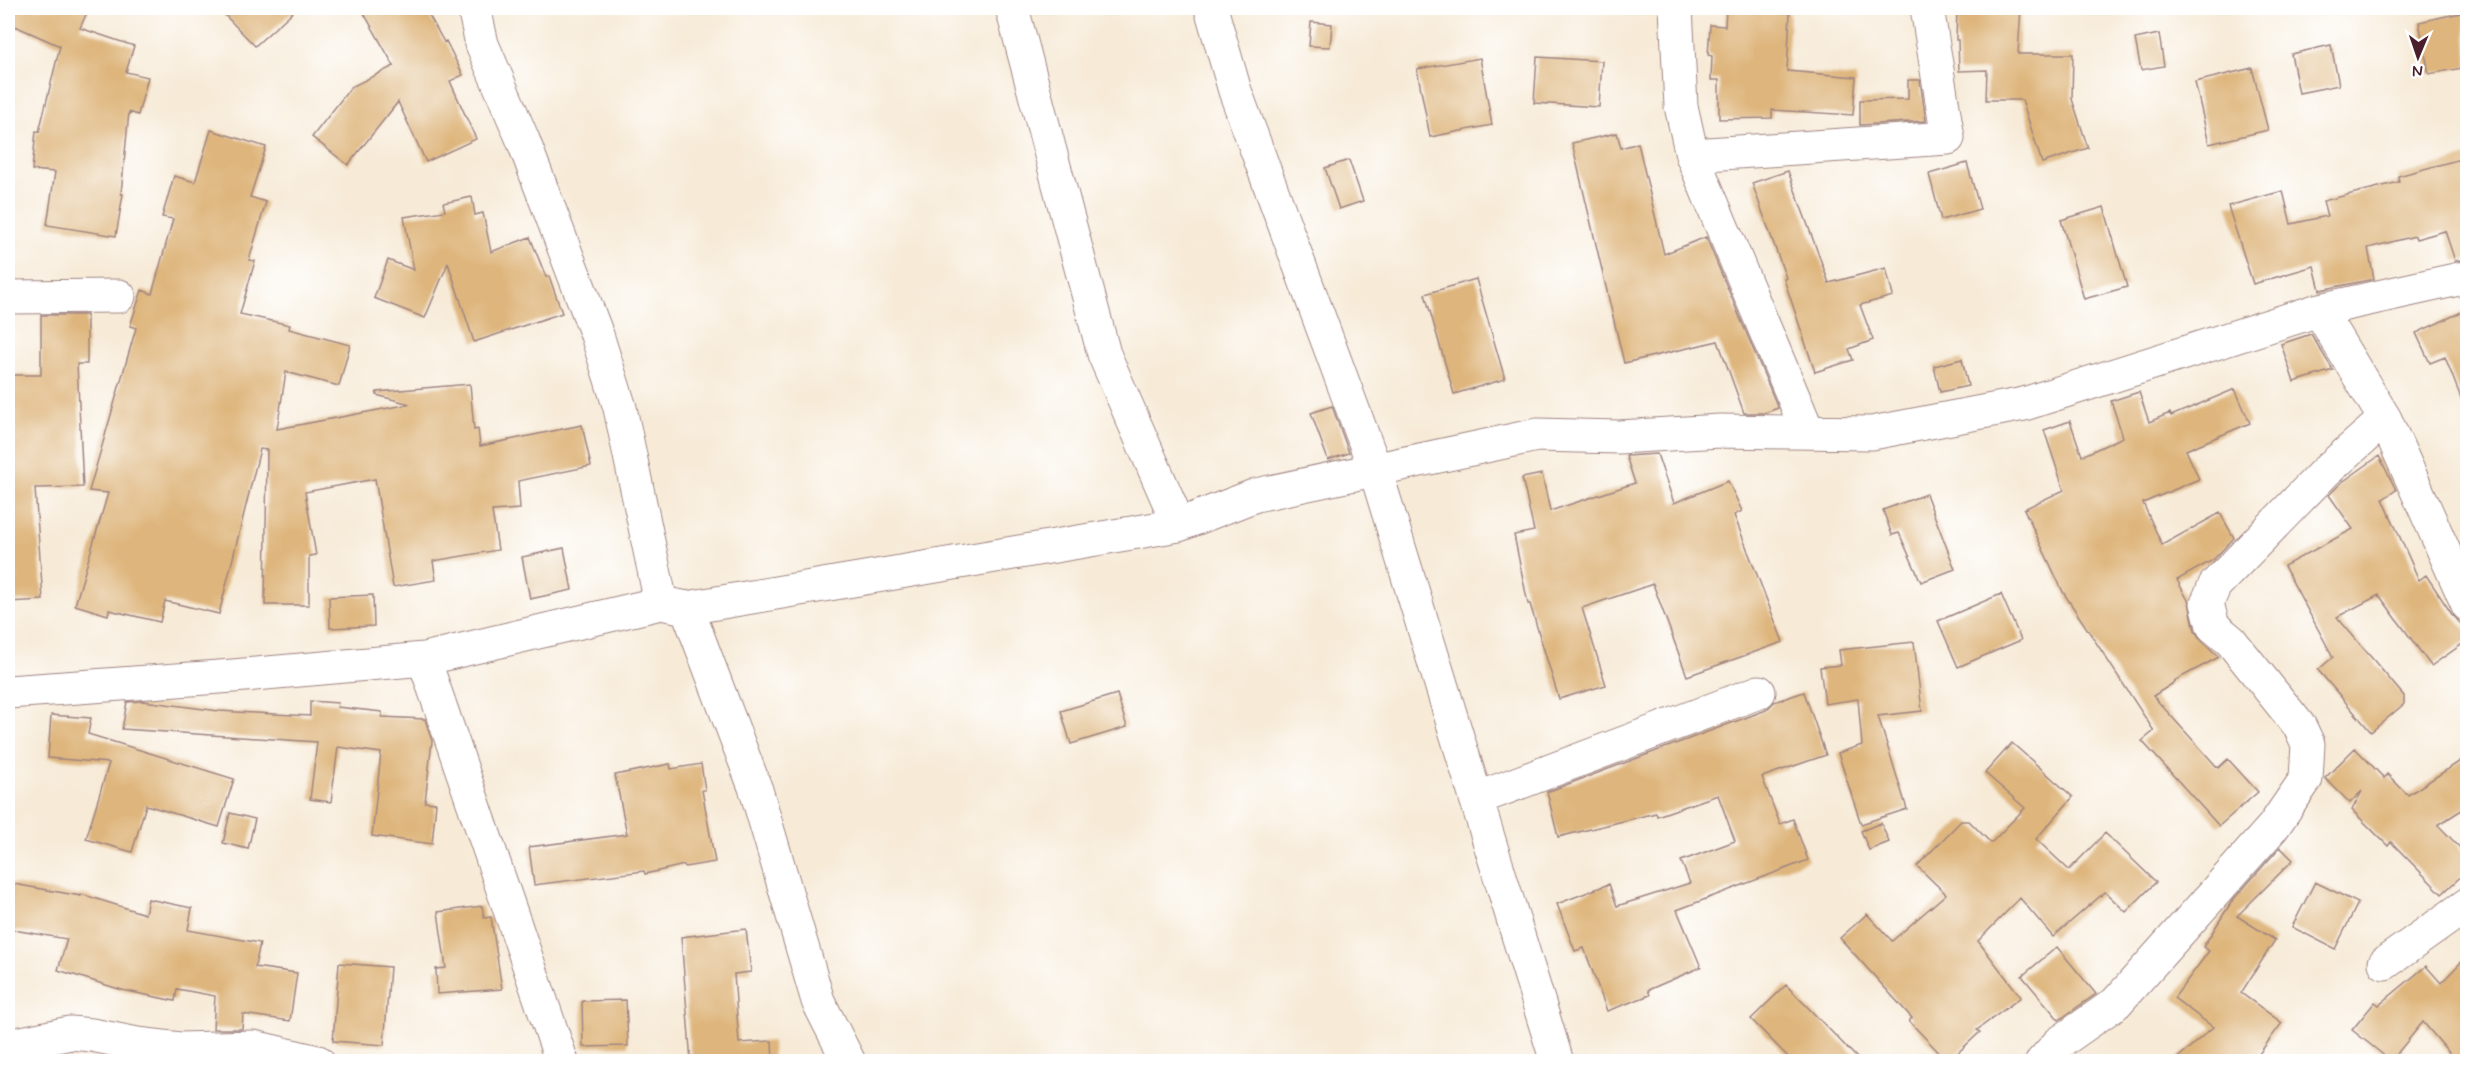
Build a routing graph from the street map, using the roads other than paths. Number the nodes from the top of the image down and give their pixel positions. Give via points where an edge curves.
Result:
1 (474, 8) edge
2 (1012, 8) edge
3 (1211, 8) edge
4 (1676, 8) edge
5 (1927, 8) edge
6 (1692, 155) junction
7 (2468, 277) edge
8 (119, 296) dead end
9 (8, 297) edge
10 (2319, 310) junction
11 (2385, 419) junction
12 (1808, 432) junction
13 (1376, 469) junction
14 (1179, 525) junction
15 (674, 605) junction
16 (2468, 605) edge
17 (424, 658) junction
18 (8, 692) edge
19 (1759, 692) dead end
20 (1476, 799) junction
21 (2468, 904) edge
22 (2385, 963) dead end
23 (8, 1046) edge
24 (318, 1062) edge
25 (562, 1062) edge
26 (849, 1062) edge
27 (1557, 1062) edge
28 (2042, 1062) edge

1 - 15 street via 482,44 597,335
2 - 14 street via 1104,354
3 - 13 street via 1235,91
4 - 6 street via 1681,106
5 - 6 street via 1948,138
6 - 12 street
7 - 10 street
8 - 9 street
10 - 11 street
10 - 12 street via 2024,404 1872,433
11 - 16 street
11 - 28 street via 2325,472 2216,585 2207,603 2213,626 2231,641 2300,727 2308,744 2306,779 2273,827 2116,1002 2059,1043
12 - 13 street via 1537,435
13 - 14 street via 1256,495
13 - 20 street
14 - 15 street
15 - 17 street
15 - 26 street via 756,790 818,1001
17 - 18 street
17 - 25 street
19 - 20 street
20 - 27 street
21 - 22 street
23 - 24 street via 70,1033 180,1049 254,1047

